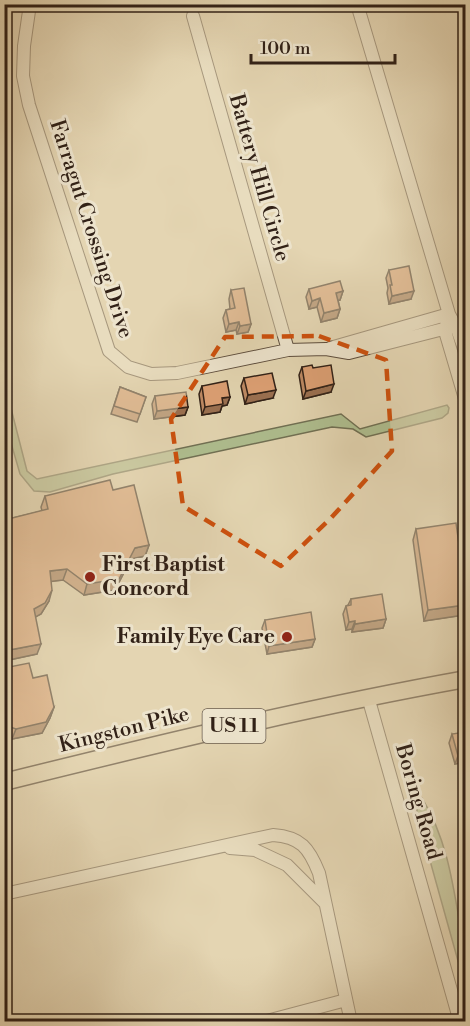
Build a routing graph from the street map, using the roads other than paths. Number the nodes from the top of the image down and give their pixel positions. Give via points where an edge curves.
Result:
1 (30, 4) edge
2 (357, 4) edge
3 (193, 16) dead end
4 (449, 314) junction
5 (450, 327) junction
6 (404, 333) junction
7 (288, 350) junction
8 (465, 354) edge
9 (465, 402) edge
10 (465, 679) edge
11 (368, 697) junction
12 (4, 783) edge
13 (219, 847) junction
14 (4, 894) edge
15 (326, 904) junction
16 (346, 1000) junction
17 (263, 1022) edge
18 (351, 1022) edge
19 (460, 1022) edge

1 - 7 street, Farragut Crossing Drive via 23,76 29,105 109,351 128,367 151,374 177,373
2 - 4 street
3 - 7 street, Battery Hill Circle
4 - 5 street
4 - 6 street, Farragut Crossing Drive
5 - 6 street, Farragut Crossing Drive
5 - 8 street
5 - 9 street
6 - 7 street, Farragut Crossing Drive via 326,349
10 - 11 main road, Kingston Pike / US 11
11 - 12 main road, Kingston Pike / US 11
11 - 19 street, Boring Road
13 - 14 street
13 - 15 street via 255,850 278,860
13 - 15 street via 273,835 295,839 311,853
15 - 16 street
16 - 17 street
16 - 18 street

